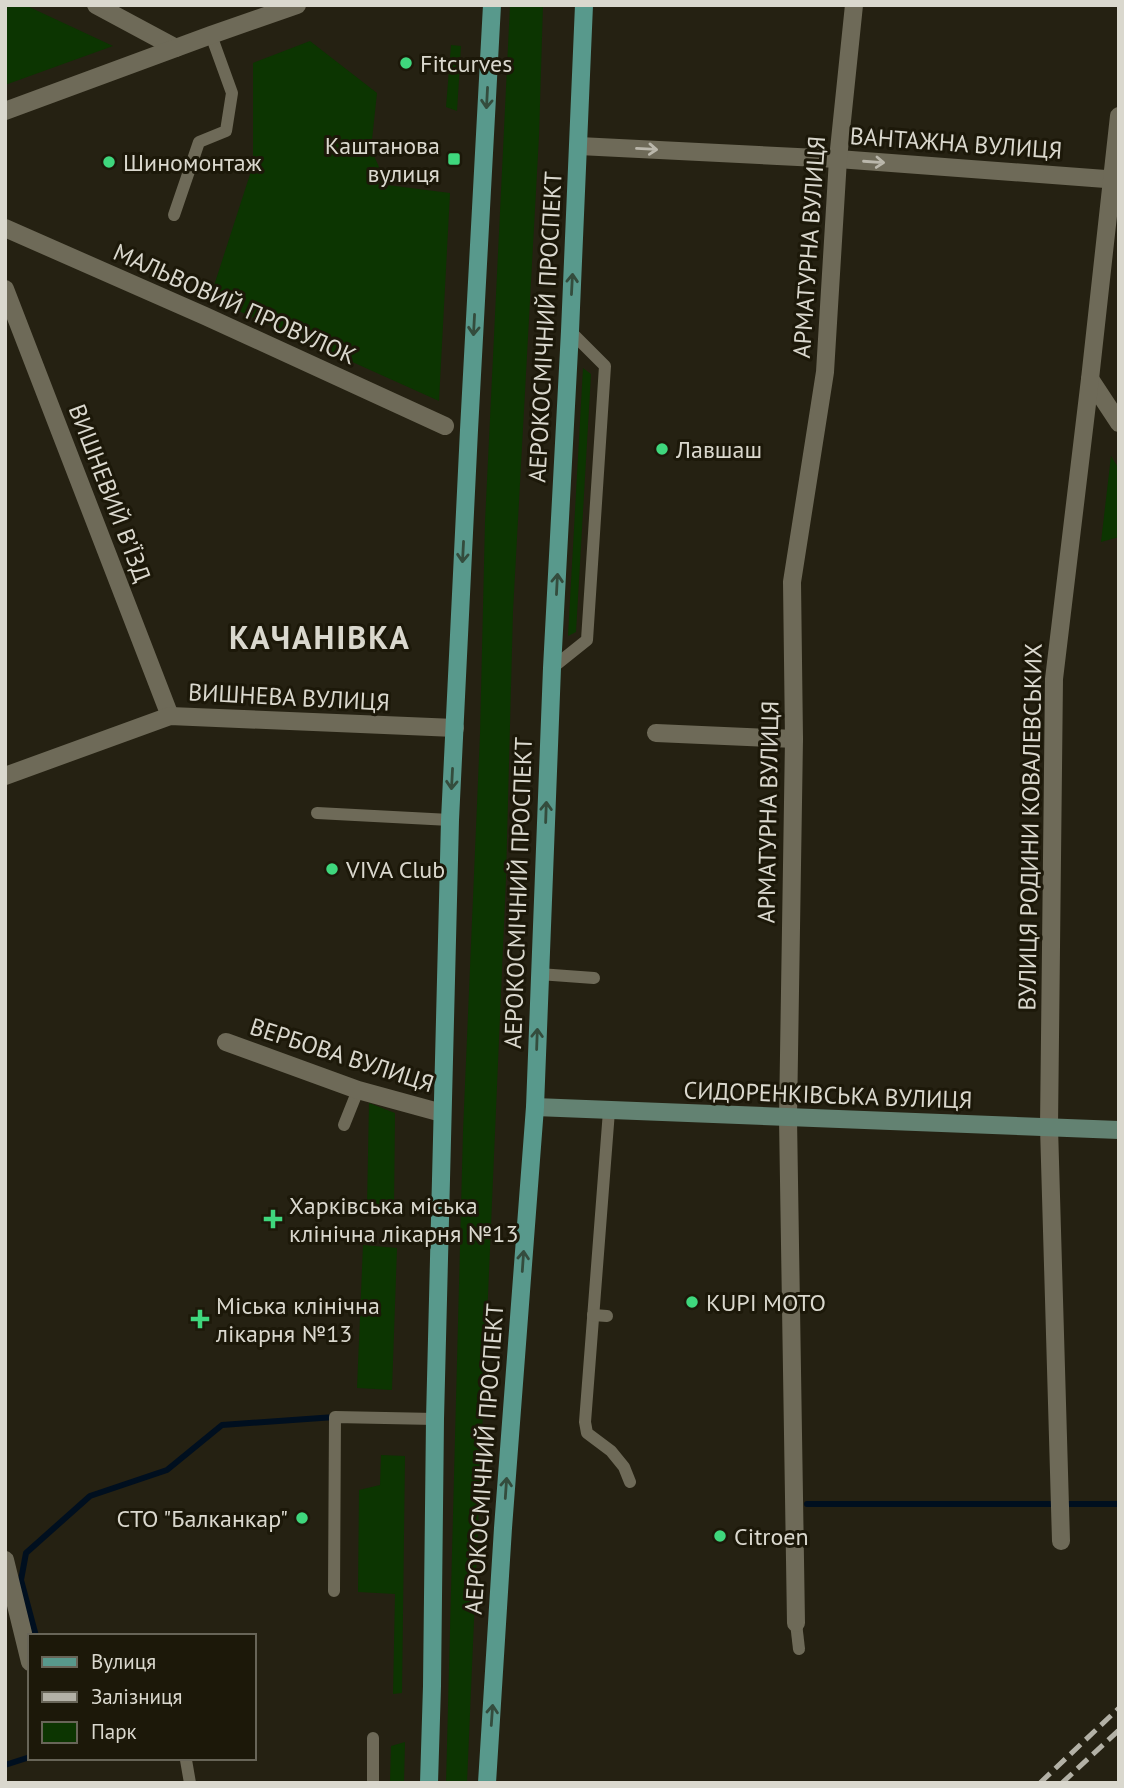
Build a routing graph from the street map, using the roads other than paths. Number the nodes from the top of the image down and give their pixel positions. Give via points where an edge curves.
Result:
1 (96, 5) edge
2 (297, 5) edge
3 (492, 5) edge
4 (584, 5) edge
5 (854, 5) edge
6 (211, 35) junction
7 (176, 48) junction
8 (5, 111) edge
9 (1119, 116) edge
10 (579, 146) junction
11 (838, 159) junction
12 (1116, 180) edge
13 (174, 215) dead end
14 (5, 228) edge
15 (5, 289) edge
16 (570, 331) junction
17 (1090, 379) junction
18 (1119, 423) edge
19 (444, 426) dead end
20 (552, 668) junction
21 (170, 716) junction
22 (455, 728) junction
23 (656, 733) dead end
24 (794, 739) junction
25 (5, 776) edge
26 (317, 813) dead end
27 (450, 820) junction
28 (539, 974) junction
29 (594, 978) dead end
30 (226, 1042) dead end
31 (358, 1090) junction
32 (535, 1107) junction
33 (609, 1111) junction
34 (442, 1113) junction
35 (789, 1118) junction
36 (344, 1125) dead end
37 (1049, 1127) junction
38 (1119, 1130) edge
39 (593, 1315) junction
40 (607, 1316) dead end
41 (435, 1419) junction
42 (630, 1482) dead end
43 (1062, 1541) dead end
44 (5, 1560) edge
45 (334, 1591) dead end
46 (796, 1623) joint
47 (799, 1649) dead end
48 (28, 1654) edge
49 (373, 1738) dead end
50 (186, 1760) edge
51 (190, 1783) edge
52 (373, 1783) edge
53 (429, 1783) edge
54 (487, 1783) edge

1 - 7 street
2 - 6 street
3 -> 22 main road, АЕРОКОСМІЧНИЙ ПРОСПЕКТ
4 - 10 main road, АЕРОКОСМІЧНИЙ ПРОСПЕКТ
5 - 11 street, АРМАТУРНА ВУЛИЦЯ
6 - 7 street
6 - 13 lane via 232,93 226,131 199,142
7 - 8 street
9 - 12 street, ВУЛИЦЯ РОДИНИ КОВАЛЕВСЬКИХ
10 -> 11 street, ВАНТАЖНА ВУЛИЦЯ
16 -> 10 main road, АЕРОКОСМІЧНИЙ ПРОСПЕКТ
11 -> 12 street, ВАНТАЖНА ВУЛИЦЯ
11 - 24 street, АРМАТУРНА ВУЛИЦЯ via 825,372 792,582
12 - 17 street, ВУЛИЦЯ РОДИНИ КОВАЛЕВСЬКИХ
14 - 19 street, МАЛЬВОВИЙ ПРОВУЛОК
15 - 21 street, ВИШНЕВИЙ В’ЇЗД
20 -> 16 main road, АЕРОКОСМІЧНИЙ ПРОСПЕКТ
16 - 20 lane via 605,366 587,640
17 - 18 street
17 - 37 street, ВУЛИЦЯ РОДИНИ КОВАЛЕВСЬКИХ via 1054,679
28 -> 20 main road, АЕРОКОСМІЧНИЙ ПРОСПЕКТ
21 - 22 street, ВИШНЕВА ВУЛИЦЯ
21 - 25 street, ВИШНЕВА ВУЛИЦЯ
22 -> 27 main road, АЕРОКОСМІЧНИЙ ПРОСПЕКТ
23 - 24 street
24 - 35 street, АРМАТУРНА ВУЛИЦЯ
26 - 27 lane
27 - 34 main road, АЕРОКОСМІЧНИЙ ПРОСПЕКТ
28 - 29 lane
32 -> 28 main road, АЕРОКОСМІЧНИЙ ПРОСПЕКТ
30 - 31 street, ВЕРБОВА ВУЛИЦЯ
31 - 34 street, ВЕРБОВА ВУЛИЦЯ
31 - 36 lane
32 - 33 main road, СИДОРЕНКІВСЬКА ВУЛИЦЯ
54 -> 32 main road, АЕРОКОСМІЧНИЙ ПРОСПЕКТ
33 - 35 main road, СИДОРЕНКІВСЬКА ВУЛИЦЯ
33 - 39 lane
34 - 41 main road, АЕРОКОСМІЧНИЙ ПРОСПЕКТ
35 - 37 main road, СИДОРЕНКІВСЬКА ВУЛИЦЯ
35 - 46 street, АРМАТУРНА ВУЛИЦЯ
37 - 38 main road, СИДОРЕНКІВСЬКА ВУЛИЦЯ
37 - 43 street, ВУЛИЦЯ РОДИНИ КОВАЛЕВСЬКИХ
39 - 40 lane
39 - 42 lane via 587,1433 611,1451
41 - 45 lane via 335,1417
41 - 53 main road, АЕРОКОСМІЧНИЙ ПРОСПЕКТ
44 - 48 street
46 - 47 lane
49 - 52 lane
50 - 51 lane

